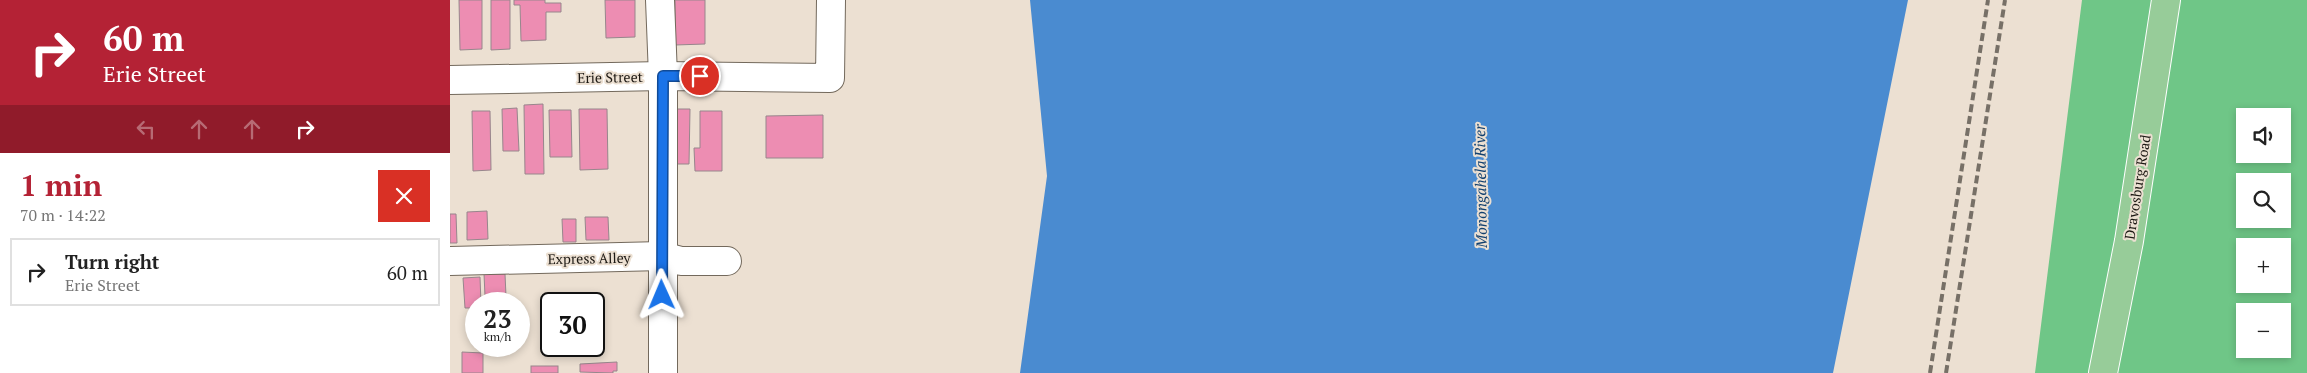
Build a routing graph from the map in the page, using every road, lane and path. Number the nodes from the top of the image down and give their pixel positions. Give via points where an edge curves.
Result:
1 (660, 0) edge
2 (831, 0) edge
3 (2166, 0) edge
4 (663, 76) junction
5 (450, 80) edge
6 (662, 256) junction
7 (450, 261) edge
8 (727, 261) dead end
9 (663, 373) edge
10 (2103, 373) edge

1 - 4 street
2 - 4 street, Erie Street via 830,78
3 - 10 main road, Dravosburg Road via 2129,241
4 - 5 street, Erie Street
4 - 6 street
6 - 7 street, Express Alley
6 - 8 street, Express Alley via 681,260
6 - 9 street

